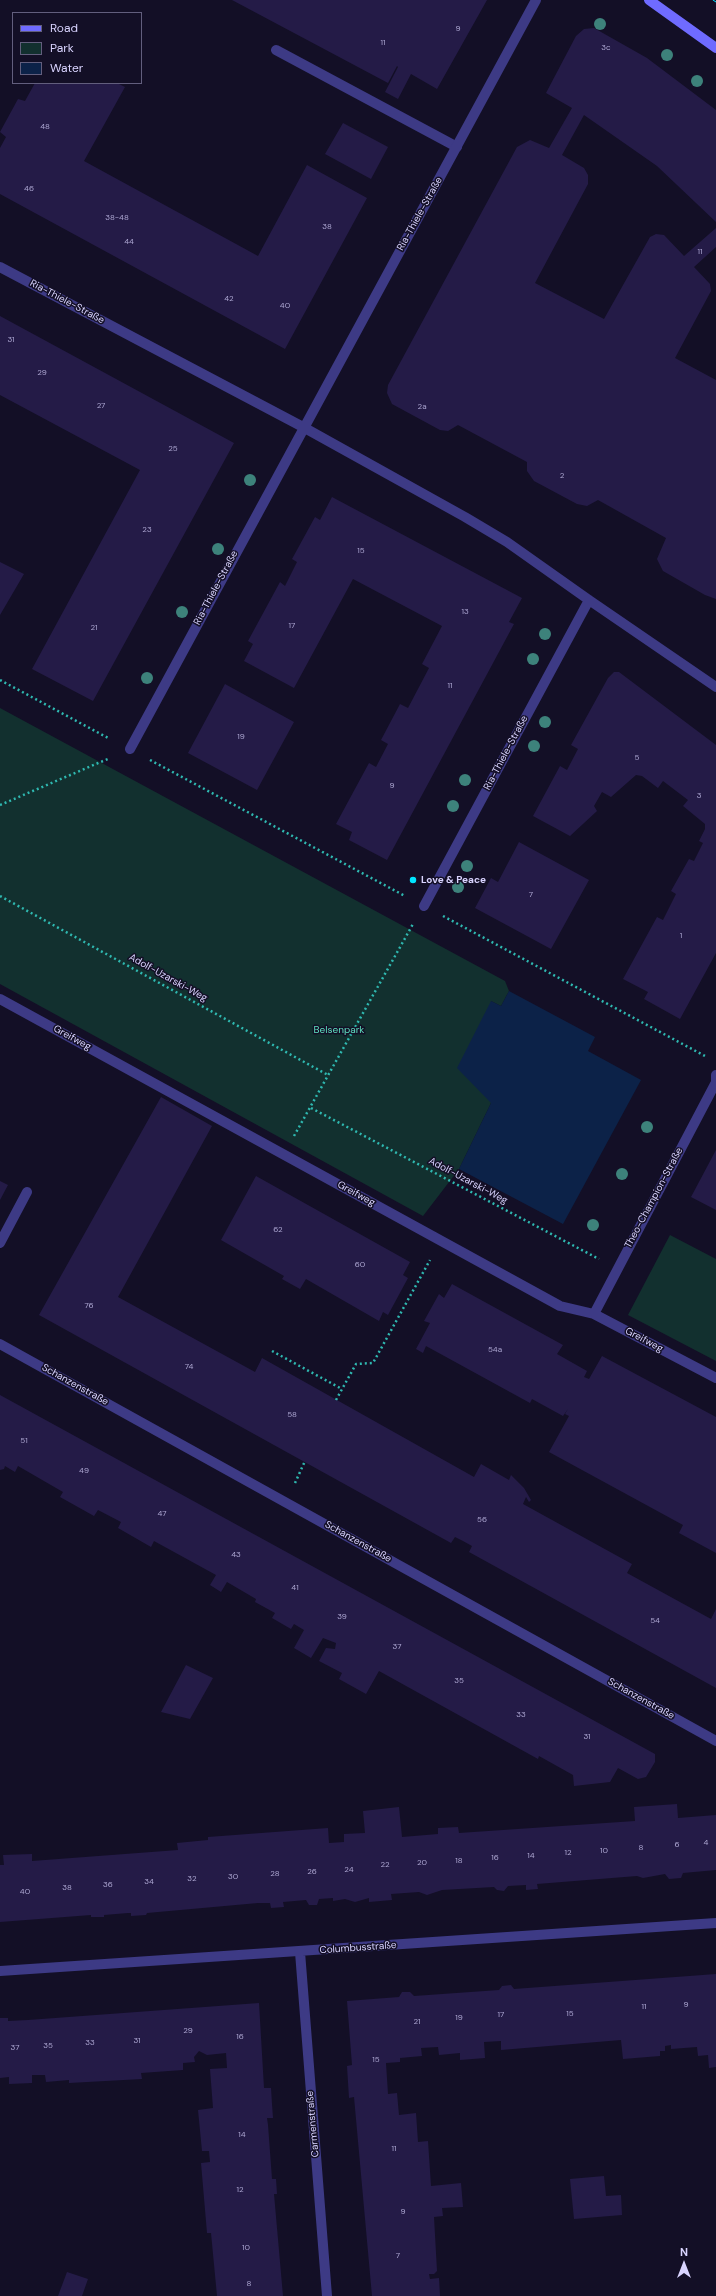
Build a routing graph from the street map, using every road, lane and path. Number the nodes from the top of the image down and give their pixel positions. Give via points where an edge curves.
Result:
1 (536, 0) edge
2 (649, 0) edge
3 (716, 48) edge
4 (276, 50) dead end
5 (457, 147) junction
6 (0, 267) edge
7 (303, 427) junction
8 (588, 600) junction
9 (0, 680) edge
10 (716, 687) edge
11 (130, 749) junction
12 (0, 806) edge
13 (0, 896) edge
14 (424, 906) junction
15 (0, 999) edge
16 (710, 1059) dead end
17 (328, 1075) junction
18 (716, 1081) edge
19 (311, 1108) junction
20 (284, 1154) junction
21 (27, 1192) dead end
22 (0, 1243) edge
23 (432, 1256) dead end
24 (618, 1267) junction
25 (594, 1314) junction
26 (0, 1344) edge
27 (272, 1351) dead end
28 (716, 1378) edge
29 (342, 1389) junction
30 (336, 1400) dead end
31 (716, 1741) edge
32 (716, 1923) edge
33 (300, 1952) junction
34 (0, 1971) edge
35 (327, 2296) edge

1 - 5 street, Ria-Thiele-Straße
2 - 3 street
4 - 5 street
5 - 7 street, Ria-Thiele-Straße
6 - 7 street, Ria-Thiele-Straße
7 - 8 street, Ria-Thiele-Straße via 507,542
7 - 11 street, Ria-Thiele-Straße
8 - 10 street, Ria-Thiele-Straße
8 - 14 street, Ria-Thiele-Straße
9 - 11 path
11 - 12 path
11 - 14 path
13 - 17 path, Adolf-Uzarski-Weg
14 - 16 path
14 - 17 path
15 - 20 street, Greifweg
17 - 19 path
18 - 24 street, Theo-Champion-Straße
19 - 20 path
19 - 24 path, Adolf-Uzarski-Weg
20 - 25 street, Greifweg via 560,1306
21 - 22 street
23 - 29 path via 372,1363 356,1364
24 - 25 street, Theo-Champion-Straße
25 - 28 street, Greifweg
26 - 31 street, Schanzenstraße
27 - 29 path
29 - 30 path
32 - 33 street, Columbusstraße
33 - 34 street, Columbusstraße
33 - 35 street, Carmenstraße

